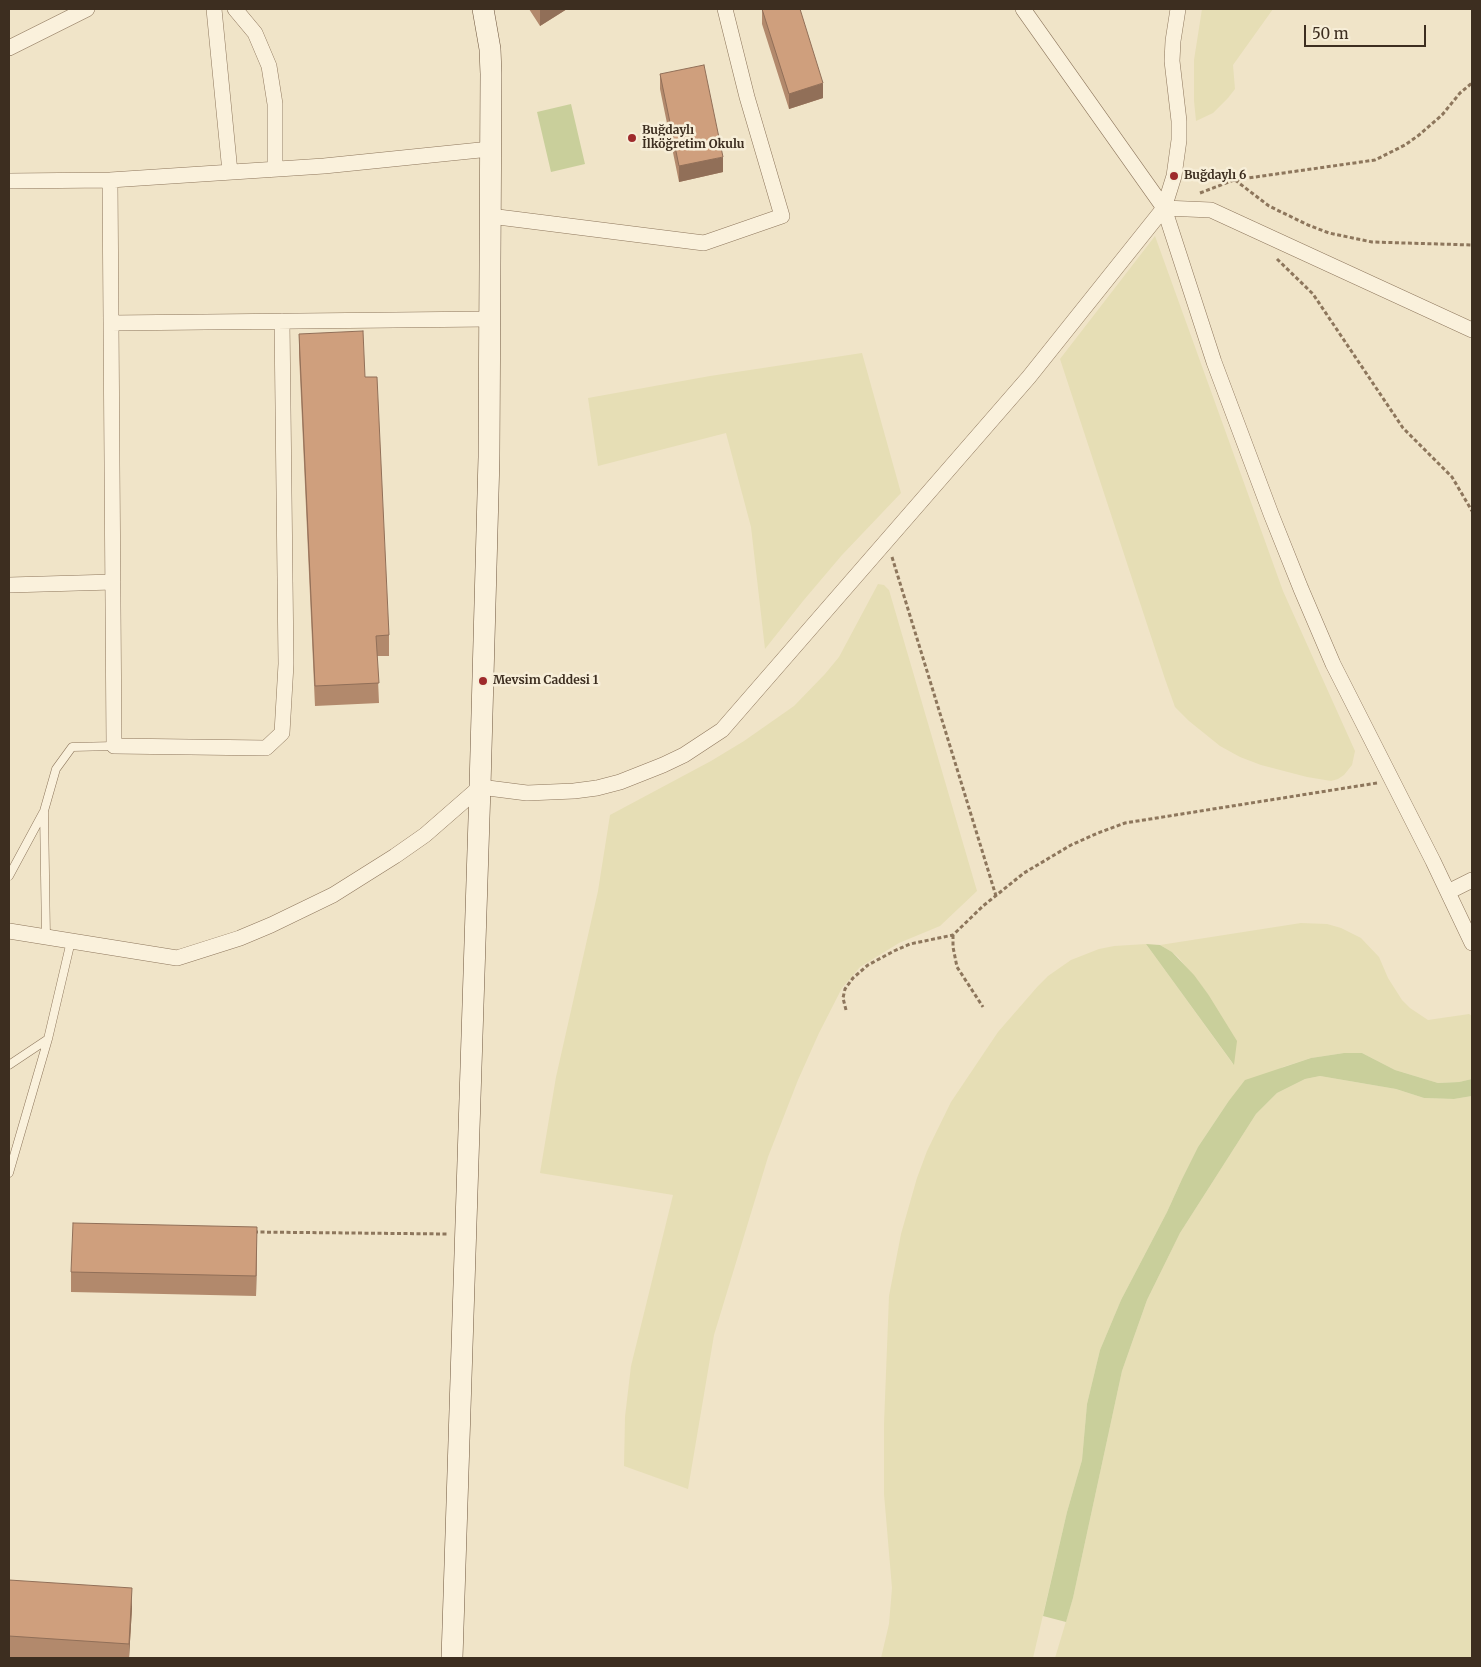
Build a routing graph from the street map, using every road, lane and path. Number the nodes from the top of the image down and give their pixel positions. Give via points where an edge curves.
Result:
1 (87, 9) edge
2 (214, 9) edge
3 (235, 9) edge
4 (484, 9) edge
5 (725, 9) edge
6 (1023, 9) edge
7 (1178, 9) edge
8 (9, 48) edge
9 (1472, 83) edge
10 (490, 149) junction
11 (275, 169) junction
12 (230, 172) junction
13 (110, 180) junction
14 (9, 181) edge
15 (1164, 208) junction
16 (490, 216) junction
17 (1258, 231) junction
18 (1472, 246) edge
19 (489, 319) junction
20 (282, 321) junction
21 (111, 323) junction
22 (1472, 330) edge
23 (1472, 511) edge
24 (887, 540) junction
25 (113, 582) junction
26 (9, 585) edge
27 (114, 746) junction
28 (1392, 780) junction
29 (480, 787) junction
30 (44, 811) junction
31 (9, 876) edge
32 (1472, 880) edge
33 (1448, 892) junction
34 (996, 896) junction
35 (9, 931) edge
36 (953, 935) junction
37 (46, 937) junction
38 (71, 941) junction
39 (1472, 943) edge
40 (982, 1007) dead end
41 (846, 1010) dead end
42 (48, 1039) junction
43 (9, 1065) edge
44 (9, 1173) edge
45 (246, 1232) edge
46 (466, 1234) junction
47 (452, 1658) edge

1 - 8 street
2 - 12 street
3 - 11 street via 255,33 269,66 275,104
4 - 10 street via 490,49
5 - 16 street via 782,216 704,243
6 - 15 street
7 - 15 street via 1172,62 1179,140 1174,176
9 - 18 path via 1419,136 1375,160 1234,180 1270,206 1329,233 1372,242
10 - 11 street
10 - 16 street
11 - 12 street
12 - 13 street
13 - 14 street
13 - 21 street
15 - 17 street via 1211,210
15 - 24 street via 1029,377
15 - 28 street via 1214,362 1270,514 1333,664
16 - 19 street
17 - 22 street
17 - 23 path via 1271,252 1313,294 1403,428 1452,478
19 - 20 street
19 - 29 street via 489,457
20 - 21 street
20 - 27 street via 286,664 282,733 266,748
21 - 25 street
24 - 29 street via 722,730 684,755 642,774 597,788 527,793
24 - 34 path
25 - 26 street
25 - 27 street
27 - 30 lane via 72,747 56,769
28 - 33 street
28 - 34 path via 1125,823 1046,859
29 - 38 street via 425,835 365,876 301,912 240,938 177,958
29 - 46 street
30 - 31 lane
30 - 37 lane
32 - 33 street
33 - 39 street
34 - 36 path
35 - 37 street
36 - 40 path via 957,967
36 - 41 path via 910,944 868,965 845,988
37 - 38 street
38 - 42 lane
42 - 43 lane
42 - 44 lane
45 - 46 path
46 - 47 street

